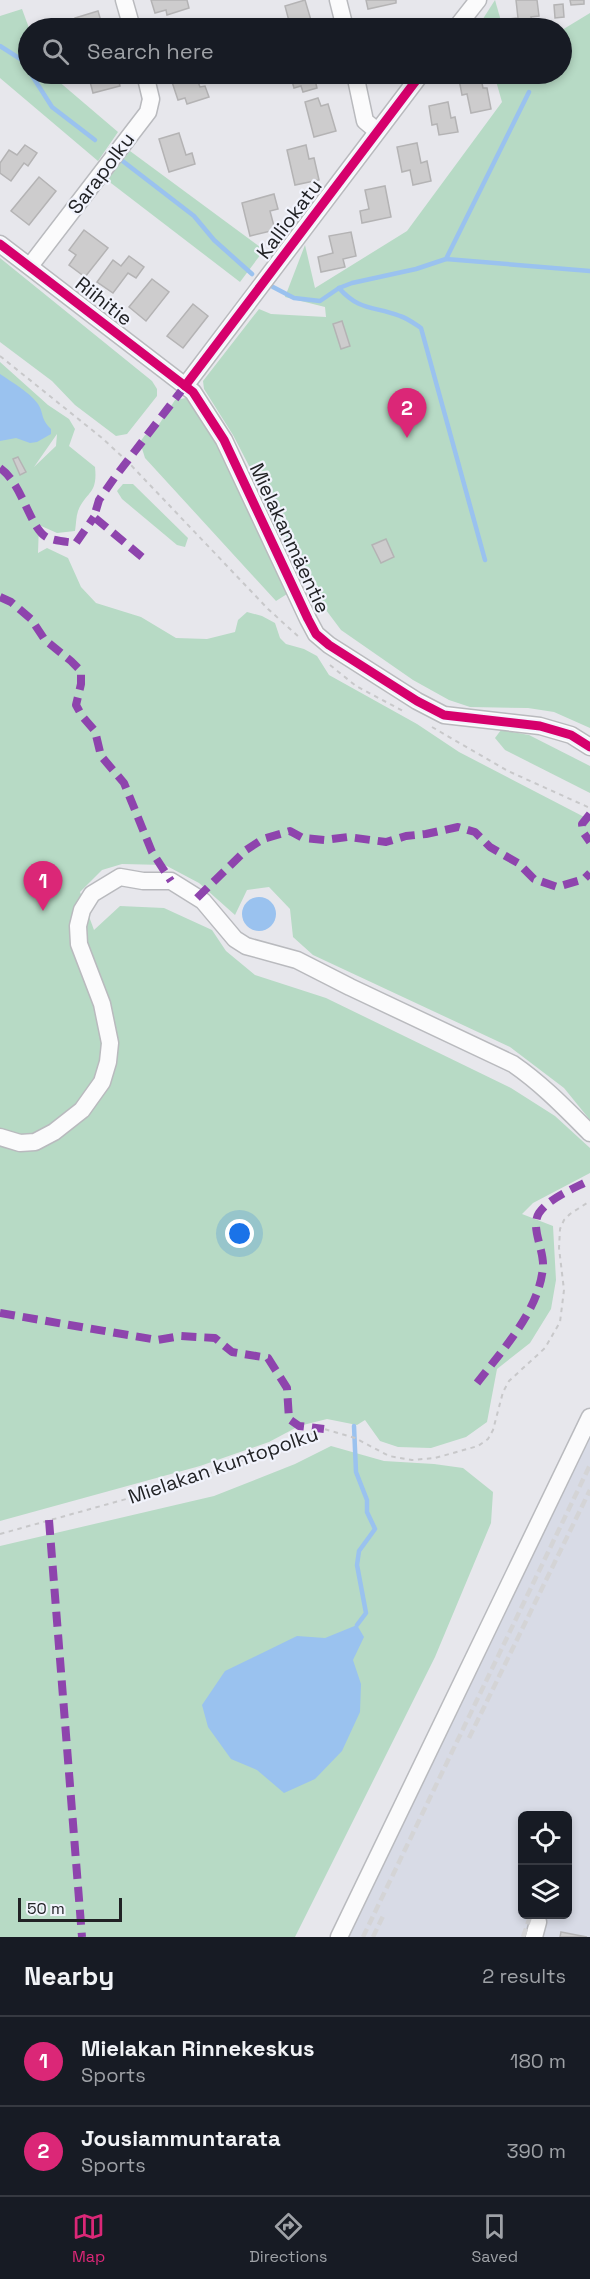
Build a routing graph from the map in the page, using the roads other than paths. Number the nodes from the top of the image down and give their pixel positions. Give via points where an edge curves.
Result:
1 (124, 0) edge
2 (338, 0) edge
3 (478, 0) edge
4 (129, 18) edge
5 (342, 18) edge
6 (464, 18) edge
7 (148, 84) edge
8 (357, 84) edge
9 (413, 84) edge
10 (377, 132) junction
11 (0, 244) edge
12 (30, 266) junction
13 (185, 386) junction
14 (590, 747) edge
15 (590, 1133) edge
16 (0, 1137) edge
17 (590, 1417) edge
18 (339, 1937) edge

1 - 4 street
2 - 5 street
3 - 6 street
7 - 12 street, Sarapolku via 148,112
8 - 10 street via 365,121
9 - 10 street, Kalliokatu
10 - 13 street, Kalliokatu
11 - 12 street, Riihitie
12 - 13 street, Riihitie
13 - 14 street, Mielakanmäentie via 224,440 316,634 444,715 540,726 571,735
15 - 16 street via 545,1088 513,1064 297,960 246,946 234,939 203,901 171,881 120,877 92,894 78,926 78,944 102,1004 110,1043 102,1082 82,1110 54,1132 35,1142 20,1143
17 - 18 street

